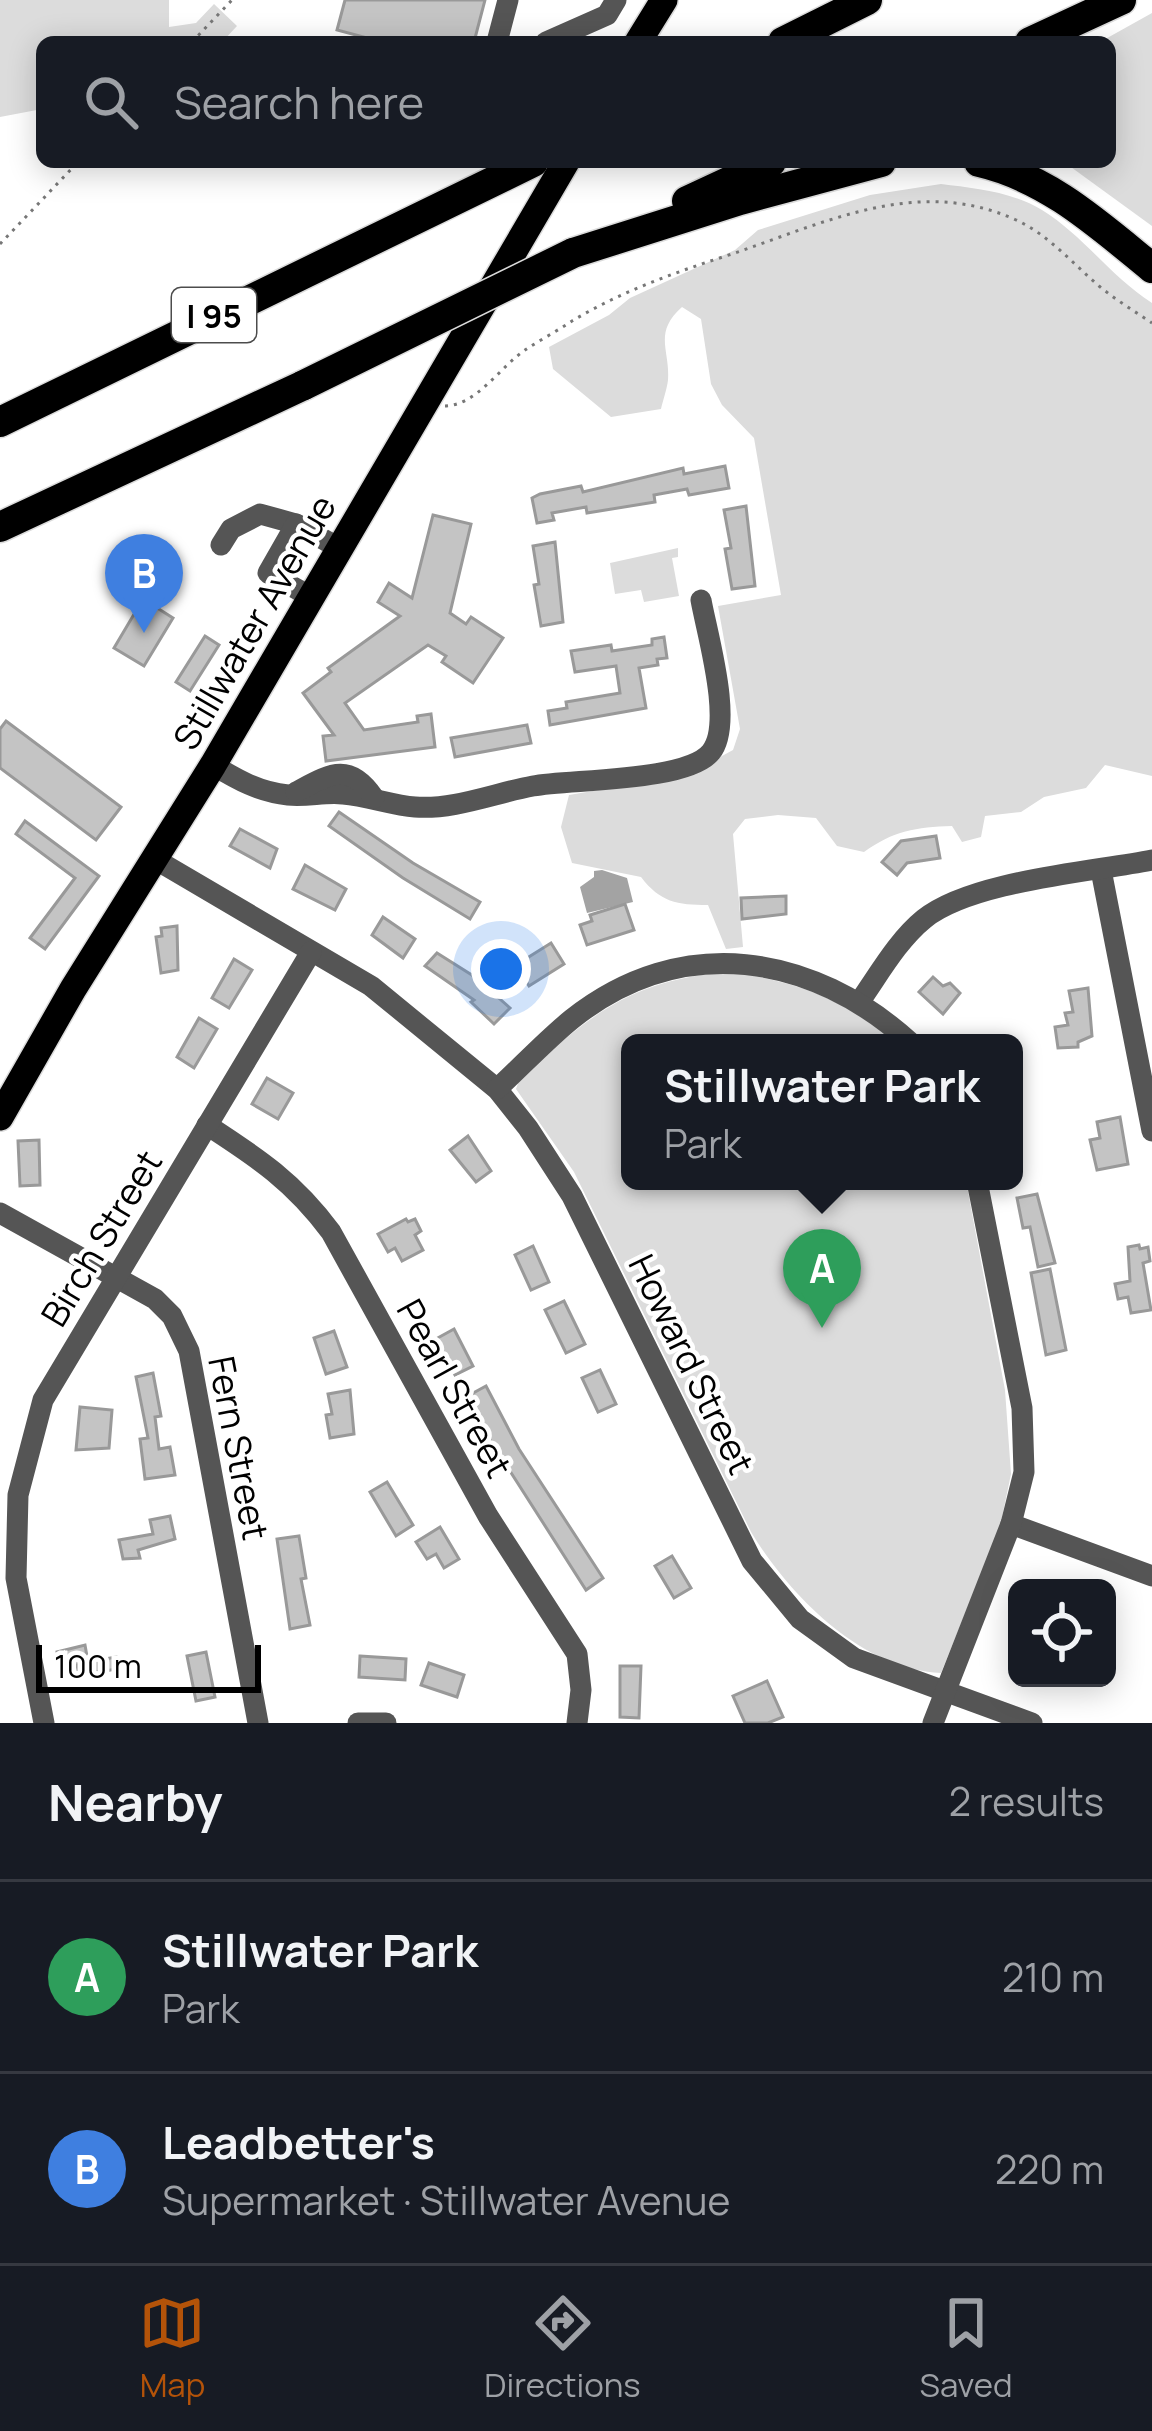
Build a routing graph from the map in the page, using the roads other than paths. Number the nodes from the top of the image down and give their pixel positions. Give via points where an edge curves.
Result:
1 (508, 0) edge
2 (616, 0) edge
3 (664, 0) edge
4 (867, 0) edge
5 (1121, 0) edge
6 (499, 36) edge
7 (560, 36) edge
8 (642, 36) edge
9 (795, 36) edge
10 (1043, 36) edge
11 (519, 168) edge
12 (562, 168) edge
13 (758, 168) edge
14 (859, 168) edge
15 (999, 168) edge
16 (573, 254) junction
17 (1152, 268) edge
18 (0, 422) edge
19 (296, 524) junction
20 (0, 527) edge
21 (220, 545) dead end
22 (339, 548) junction
23 (311, 597) junction
24 (701, 600) dead end
25 (213, 765) junction
26 (153, 858) junction
27 (1152, 860) edge
28 (1101, 870) junction
29 (311, 952) junction
30 (860, 1001) junction
31 (900, 1034) edge
32 (1145, 1055) edge
33 (497, 1089) junction
34 (0, 1117) edge
35 (207, 1125) junction
36 (1152, 1131) edge
37 (979, 1190) edge
38 (0, 1213) edge
39 (115, 1277) junction
40 (1011, 1524) junction
41 (1152, 1576) edge
42 (946, 1689) junction
43 (44, 1723) edge
44 (258, 1723) edge
45 (358, 1723) edge
46 (386, 1723) edge
47 (577, 1723) edge
48 (933, 1723) edge
49 (1032, 1723) edge

1 - 6 street
2 - 7 street via 607,15
3 - 8 main road
4 - 9 highway
5 - 10 highway
11 - 18 highway, I 95
12 - 22 main road, Stillwater Avenue
13 - 16 highway
14 - 16 highway
15 - 17 highway via 1075,205
16 - 20 highway, bridge
19 - 21 street via 260,514
19 - 22 street
19 - 23 street via 268,573
22 - 23 main road, Stillwater Avenue
23 - 25 main road, Stillwater Avenue
24 - 25 street via 719,730 710,753 690,766 414,807 336,793 290,796 252,788
25 - 26 main road, Stillwater Avenue
26 - 29 street, Howard Street
26 - 34 main road, Stillwater Avenue
27 - 28 street
28 - 30 street via 942,907 903,940
28 - 32 street
29 - 33 street, Howard Street via 370,986
29 - 35 street, Birch Street
30 - 31 street
30 - 33 street via 785,970 680,970 642,980 572,1018
32 - 36 street
33 - 42 street, Howard Street via 572,1196 776,1595 854,1658
35 - 39 street, Birch Street
35 - 47 street, Pearl Street via 270,1166 331,1232 488,1516 577,1654
37 - 40 street via 1022,1408 1024,1472
38 - 39 street, Fern Street
39 - 43 street, Birch Street via 43,1400 18,1495 16,1578
39 - 44 street, Fern Street via 172,1316 189,1351
40 - 41 street
40 - 42 street
42 - 48 street
42 - 49 street, Howard Street
45 - 46 street

